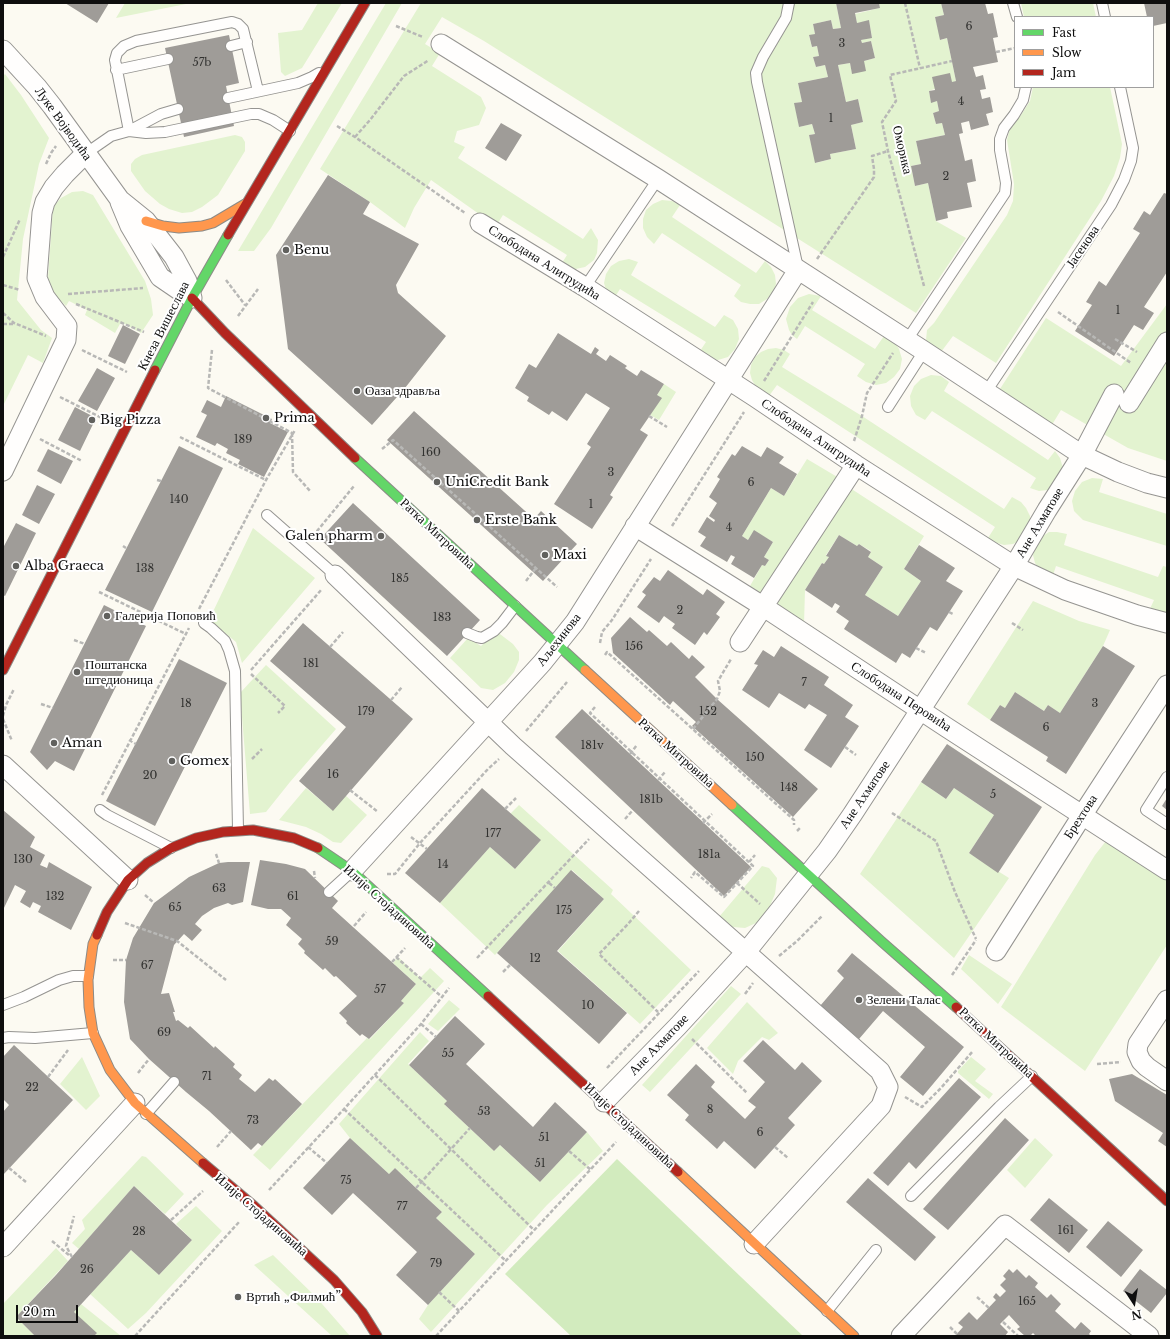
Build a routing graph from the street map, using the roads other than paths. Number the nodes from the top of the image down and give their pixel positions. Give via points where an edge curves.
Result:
1 (365, 3) edge
2 (790, 3) edge
3 (1013, 3) edge
4 (1102, 3) edge
5 (1016, 16) edge
6 (1105, 16) edge
7 (247, 42) junction
8 (441, 44) road end
9 (231, 46) dead end
10 (3, 50) edge
11 (168, 59) dead end
12 (326, 69) junction
13 (116, 70) junction
14 (1026, 88) edge
15 (1120, 88) edge
16 (258, 91) junction
17 (228, 98) dead end
18 (178, 109) dead end
19 (129, 131) junction
20 (290, 131) junction
21 (85, 154) junction
22 (658, 179) junction
23 (120, 200) junction
24 (246, 203) junction
25 (146, 221) junction
26 (480, 223) road end
27 (802, 272) junction
28 (585, 287) junction
29 (192, 298) junction
30 (905, 339) junction
31 (1167, 342) edge
32 (924, 351) junction
33 (727, 380) junction
34 (986, 392) junction
35 (888, 407) dead end
36 (1082, 455) junction
37 (856, 465) junction
38 (3, 471) edge
39 (1167, 488) edge
40 (267, 515) dead end
41 (635, 526) junction
42 (1014, 566) junction
43 (335, 575) joint
44 (515, 606) junction
45 (764, 607) junction
46 (204, 623) dead end
47 (1167, 623) edge
48 (467, 633) dead end
49 (557, 645) junction
50 (736, 649) road end
51 (3, 670) edge
52 (1167, 685) edge
53 (921, 710) junction
54 (489, 721) junction
55 (3, 765) edge
56 (1167, 777) edge
57 (100, 805) road end
58 (1083, 814) junction
59 (1167, 824) edge
60 (238, 830) junction
61 (171, 848) junction
62 (1167, 870) edge
63 (352, 871) junction
64 (809, 874) junction
65 (128, 880) junction
66 (329, 892) dead end
67 (992, 948) road end
68 (746, 952) junction
69 (88, 976) junction
70 (1167, 1000) edge
71 (3, 1005) edge
72 (93, 1033) junction
73 (3, 1038) edge
74 (1032, 1076) junction
75 (1167, 1081) edge
76 (174, 1082) dead end
77 (604, 1102) junction
78 (141, 1109) junction
79 (911, 1196) dead end
80 (1167, 1201) edge
81 (754, 1244) junction
82 (3, 1247) edge
83 (876, 1250) dead end
84 (827, 1311) junction
85 (377, 1336) edge
86 (854, 1336) edge
87 (901, 1336) edge
88 (1148, 1336) edge

1 - 12 main road, Кнеза Вишеслава
2 - 27 lane via 786,18 758,65 756,73
3 - 5 lane
4 - 6 lane
7 - 9 lane
7 - 13 lane via 243,29 232,22 136,41 124,46 117,53
7 - 16 lane
8 - 22 street
10 - 21 street, Луке Војводића via 42,93
11 - 13 lane
12 - 16 lane via 298,83
12 - 20 main road, Кнеза Вишеслава
13 - 19 lane
14 - 30 lane via 1023,100 1000,138 1006,193
15 - 34 lane, Јасенова via 1133,148 1124,180 1111,205
16 - 17 lane
18 - 19 lane via 161,114
19 - 20 lane via 146,134 165,132 251,114 259,114 273,120
19 - 21 lane via 111,136
20 - 24 main road, Кнеза Вишеслава
21 - 23 street, Луке Војводића
21 - 38 street via 54,187 42,213 37,278 45,297 67,331 59,340 43,388
22 - 27 street
22 - 28 lane
23 - 25 street, Луке Војводића
23 - 29 street, Луке Војводића via 130,226 160,277
24 - 25 main road via 202,226 179,228
24 - 29 main road, Кнеза Вишеслава
25 - 29 street, Луке Војводића via 182,270
26 - 28 street, Слободана Алигрудића
27 - 30 street
27 - 33 street, Аљехинова
28 - 33 street, Слободана Алигрудића
29 - 44 main road, Ратка Митровића via 315,421
29 - 51 main road, Кнеза Вишеслава
30 - 32 street
31 - 36 street via 1148,375 1121,398
32 - 34 street
32 - 35 lane
33 - 37 street, Слободана Алигрудића
33 - 41 street, Аљехинова
34 - 36 street
36 - 39 street via 1118,472
36 - 42 street, Ане Ахматове
37 - 42 street, Слободана Алигрудића
37 - 45 street
40 - 43 lane
41 - 45 street, Слободана Перовића
41 - 49 street, Аљехинова
42 - 47 street, Слободана Алигрудића via 1065,590
42 - 53 street, Ане Ахматове
43 - 54 street
44 - 48 lane via 494,631 482,638
44 - 49 main road, Ратка Митровића
45 - 50 street
45 - 53 street, Слободана Перовића
46 - 60 lane via 225,640 235,671
49 - 54 street, Аљехинова
49 - 64 main road, Ратка Митровића
52 - 58 street, Брехтова
53 - 58 street, Слободана Перовића
53 - 64 street, Ане Ахматове via 852,815
54 - 63 street, Аљехинова
54 - 68 street via 513,746
55 - 65 street
56 - 59 lane via 1146,810
57 - 61 lane via 107,815
58 - 62 street, Слободана Перовића
58 - 67 street, Брехтова
60 - 61 main road, Илије Стојадиновића via 196,838
60 - 63 main road, Илије Стојадиновића via 272,832 294,838 314,846
61 - 65 main road, Илије Стојадиновића
63 - 66 lane
63 - 77 main road, Илије Стојадиновића
64 - 68 street, Ане Ахматове
64 - 74 main road, Ратка Митровића
65 - 69 main road, Илије Стојадиновића via 110,906 100,927
68 - 77 street, Ане Ахматове
68 - 81 street via 880,1071 888,1087 881,1106
69 - 71 lane via 73,976 59,980
69 - 72 main road, Илије Стојадиновића
70 - 75 street via 1138,1044 1137,1052 1147,1067
72 - 73 lane
72 - 78 main road, Илије Стојадиновића via 110,1070
74 - 79 lane
74 - 80 main road, Ратка Митровића
76 - 78 lane
77 - 81 main road, Илије Стојадиновића
78 - 82 street
78 - 85 main road, Илије Стојадиновића via 319,1265 362,1312
81 - 84 main road, Илије Стојадиновића
83 - 84 lane
84 - 86 main road, Илије Стојадиновића
87 - 88 street via 1005,1225

